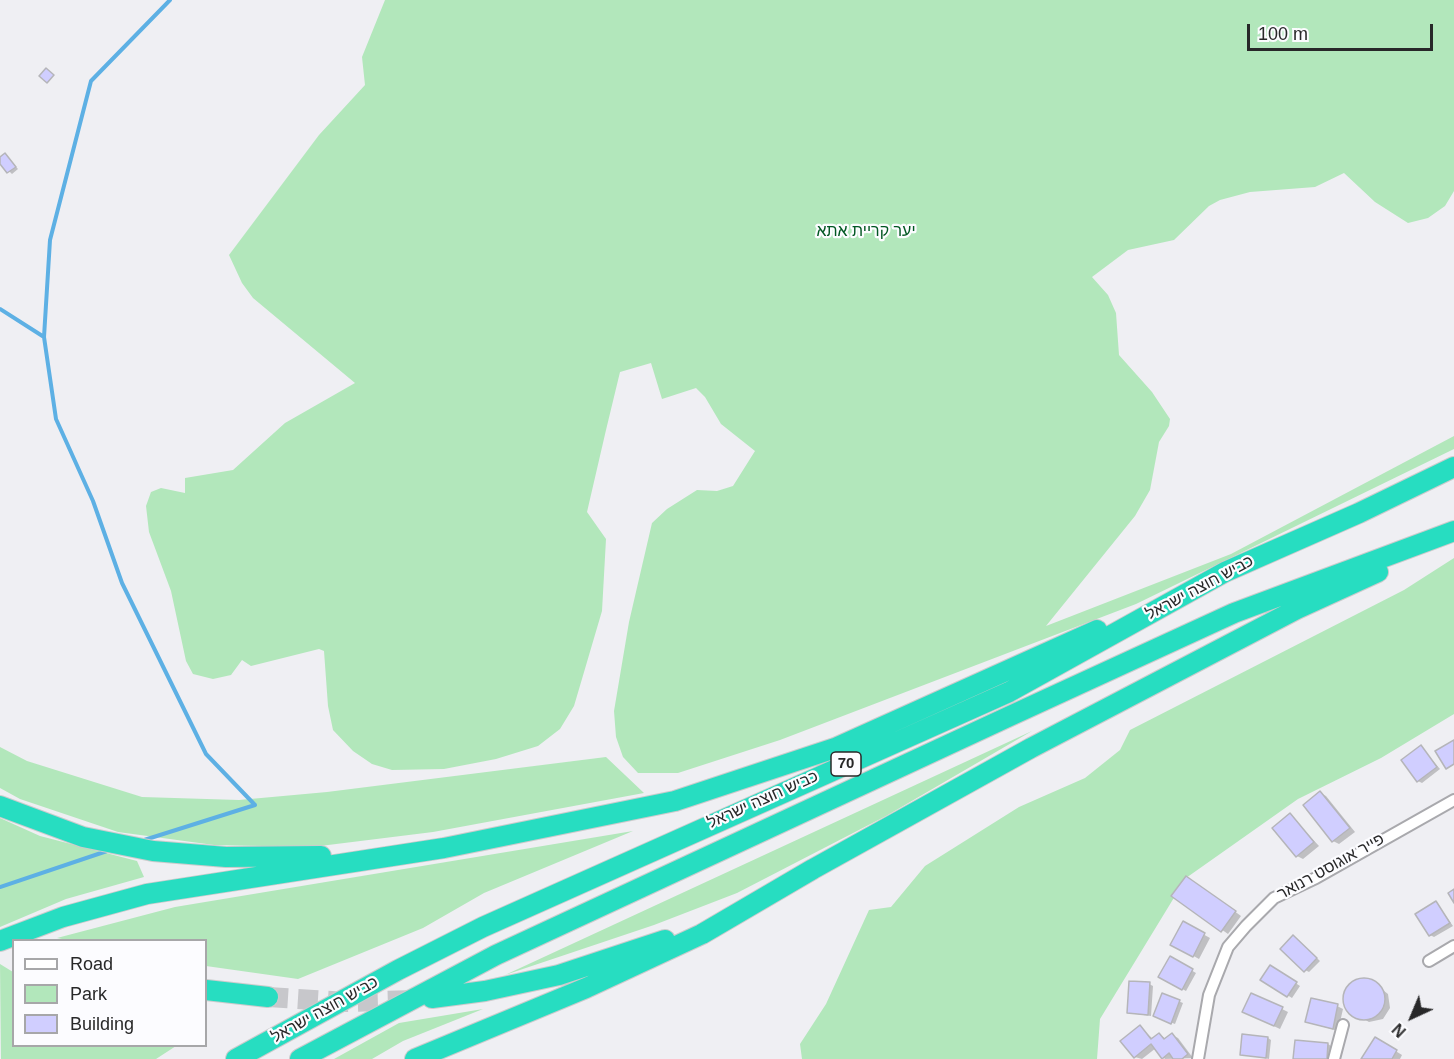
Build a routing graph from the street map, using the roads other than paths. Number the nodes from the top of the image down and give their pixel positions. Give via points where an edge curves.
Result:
1 (1454, 467) edge
2 (1454, 531) edge
3 (1454, 537) edge
4 (1225, 572) junction
5 (1454, 800) edge
6 (0, 806) edge
7 (444, 848) junction
8 (813, 869) junction
9 (0, 941) edge
10 (1454, 946) edge
11 (1429, 960) dead end
12 (207, 990) edge
13 (268, 997) tunnel mouth
14 (432, 998) tunnel mouth
15 (1343, 1025) dead end
16 (236, 1059) edge
17 (300, 1059) edge
18 (415, 1059) edge
19 (1198, 1059) edge
20 (1334, 1059) edge

1 - 4 highway, כביש חוצה ישראל / 70
2 - 17 highway, כביש חוצה ישראל / 70 via 1234,613 496,955
3 - 8 highway via 1235,641
4 - 7 highway via 835,748 775,770 675,801
4 - 16 highway, כביש חוצה ישראל / 70 via 1009,692 483,927
5 - 19 street, פייר אוגוסט רנואר via 1274,898 1246,926 1228,947 1209,995
6 - 7 highway via 83,837 188,855 262,858
7 - 9 highway via 147,894 63,917
8 - 14 highway via 733,911 621,957 559,975
8 - 18 highway via 702,934 637,966
10 - 11 street
12 - 13 highway
15 - 20 street

